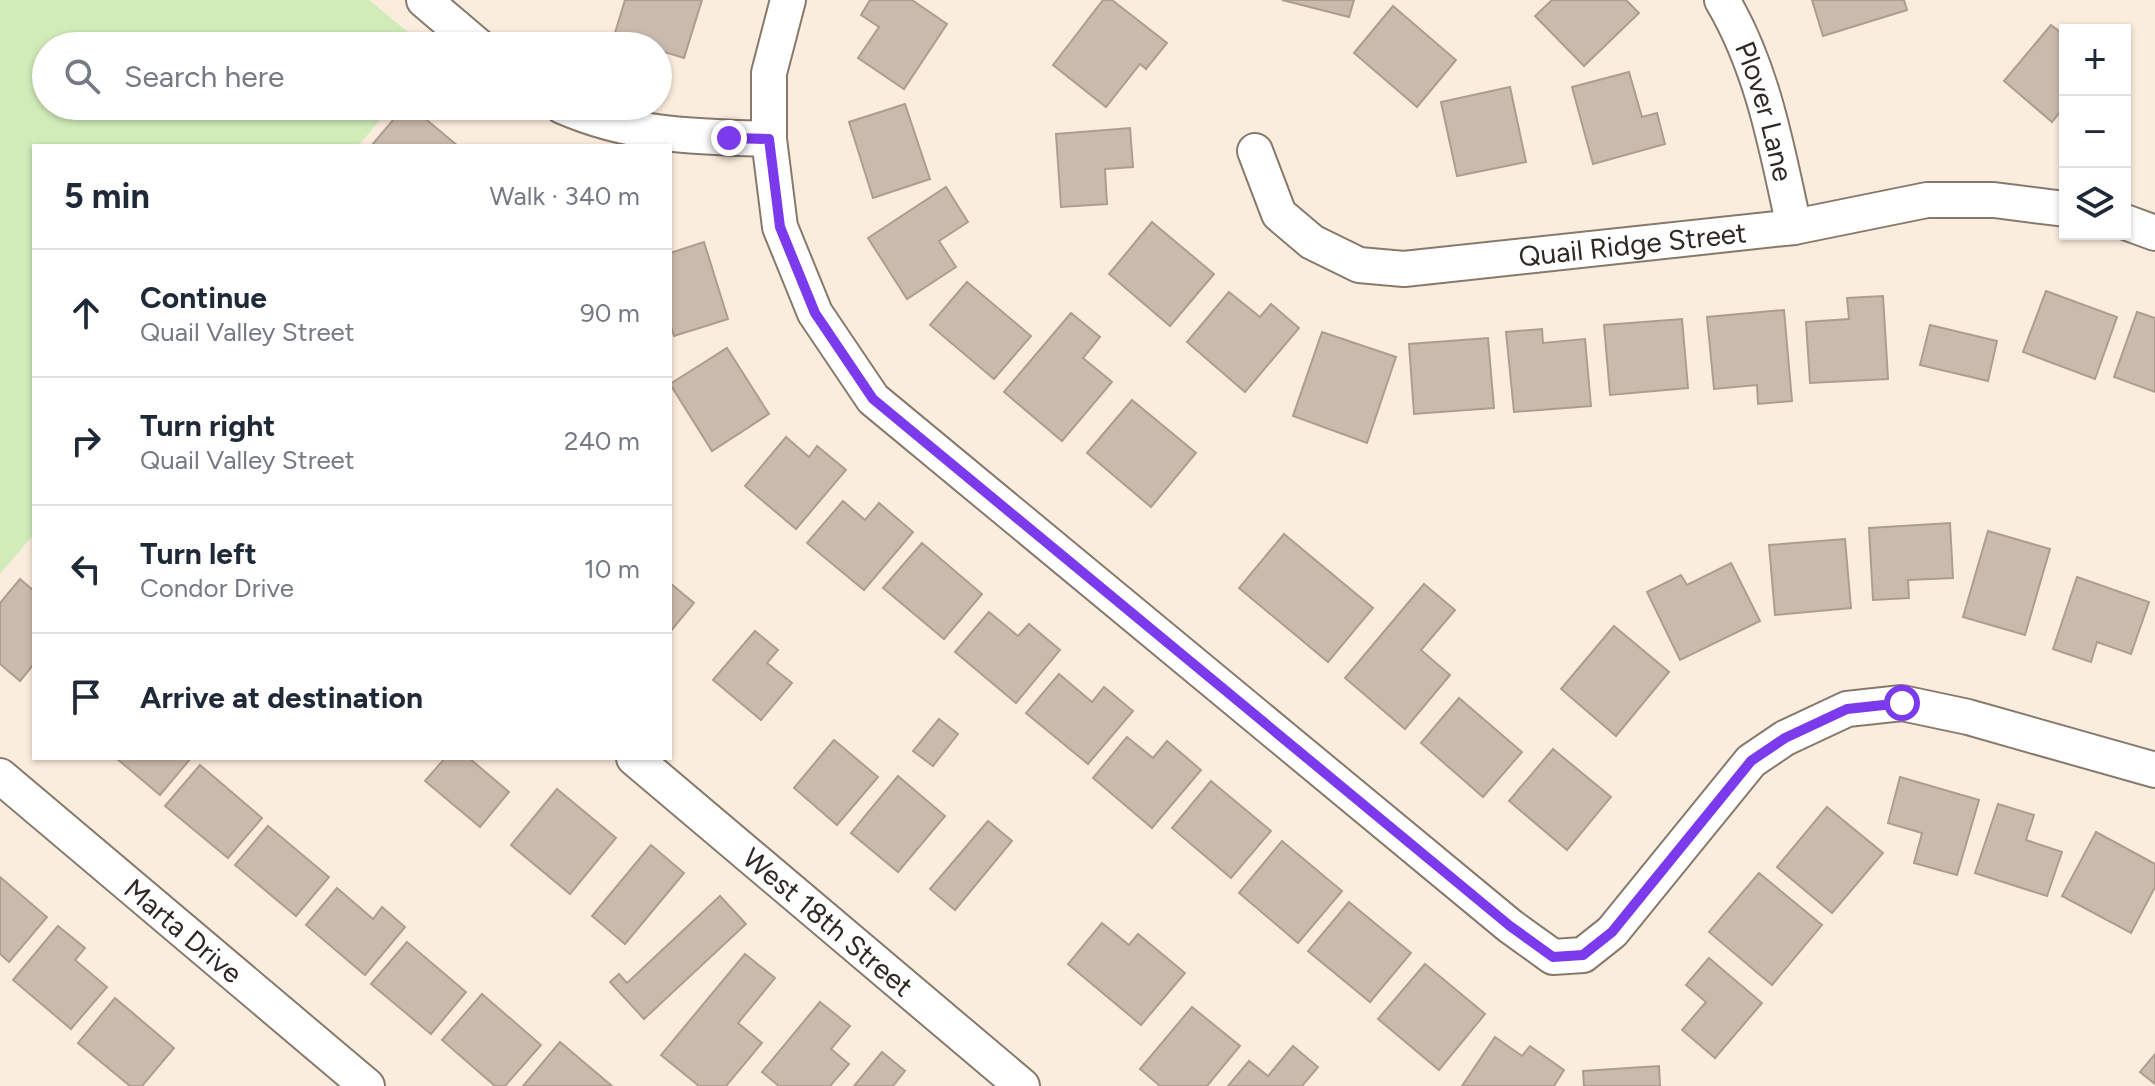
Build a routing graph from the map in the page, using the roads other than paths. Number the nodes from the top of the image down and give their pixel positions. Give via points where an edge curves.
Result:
1 (424, 0) edge
2 (788, 0) edge
3 (1722, 0) edge
4 (462, 32) edge
5 (596, 120) edge
6 (769, 139) junction
7 (1255, 151) dead end
8 (2059, 208) edge
9 (2131, 224) edge
10 (1794, 227) junction
11 (2155, 233) edge
12 (636, 760) edge
13 (2155, 770) edge
14 (0, 776) edge
15 (367, 1086) edge
16 (1022, 1086) edge

1 - 4 street
2 - 6 street via 769,73
3 - 10 street, Plover Lane via 1738,27 1768,111
5 - 6 street via 659,134
6 - 13 street via 780,227 815,313 873,399 1553,957 1583,955 1612,932 1751,761 1785,738 1847,709 1902,703
7 - 10 street, Quail Ridge Street via 1279,214 1312,242 1359,265 1404,269
8 - 10 street, Quail Ridge Street via 1994,200 1927,200
9 - 11 street
12 - 16 street, West 18th Street
14 - 15 street, Marta Drive

